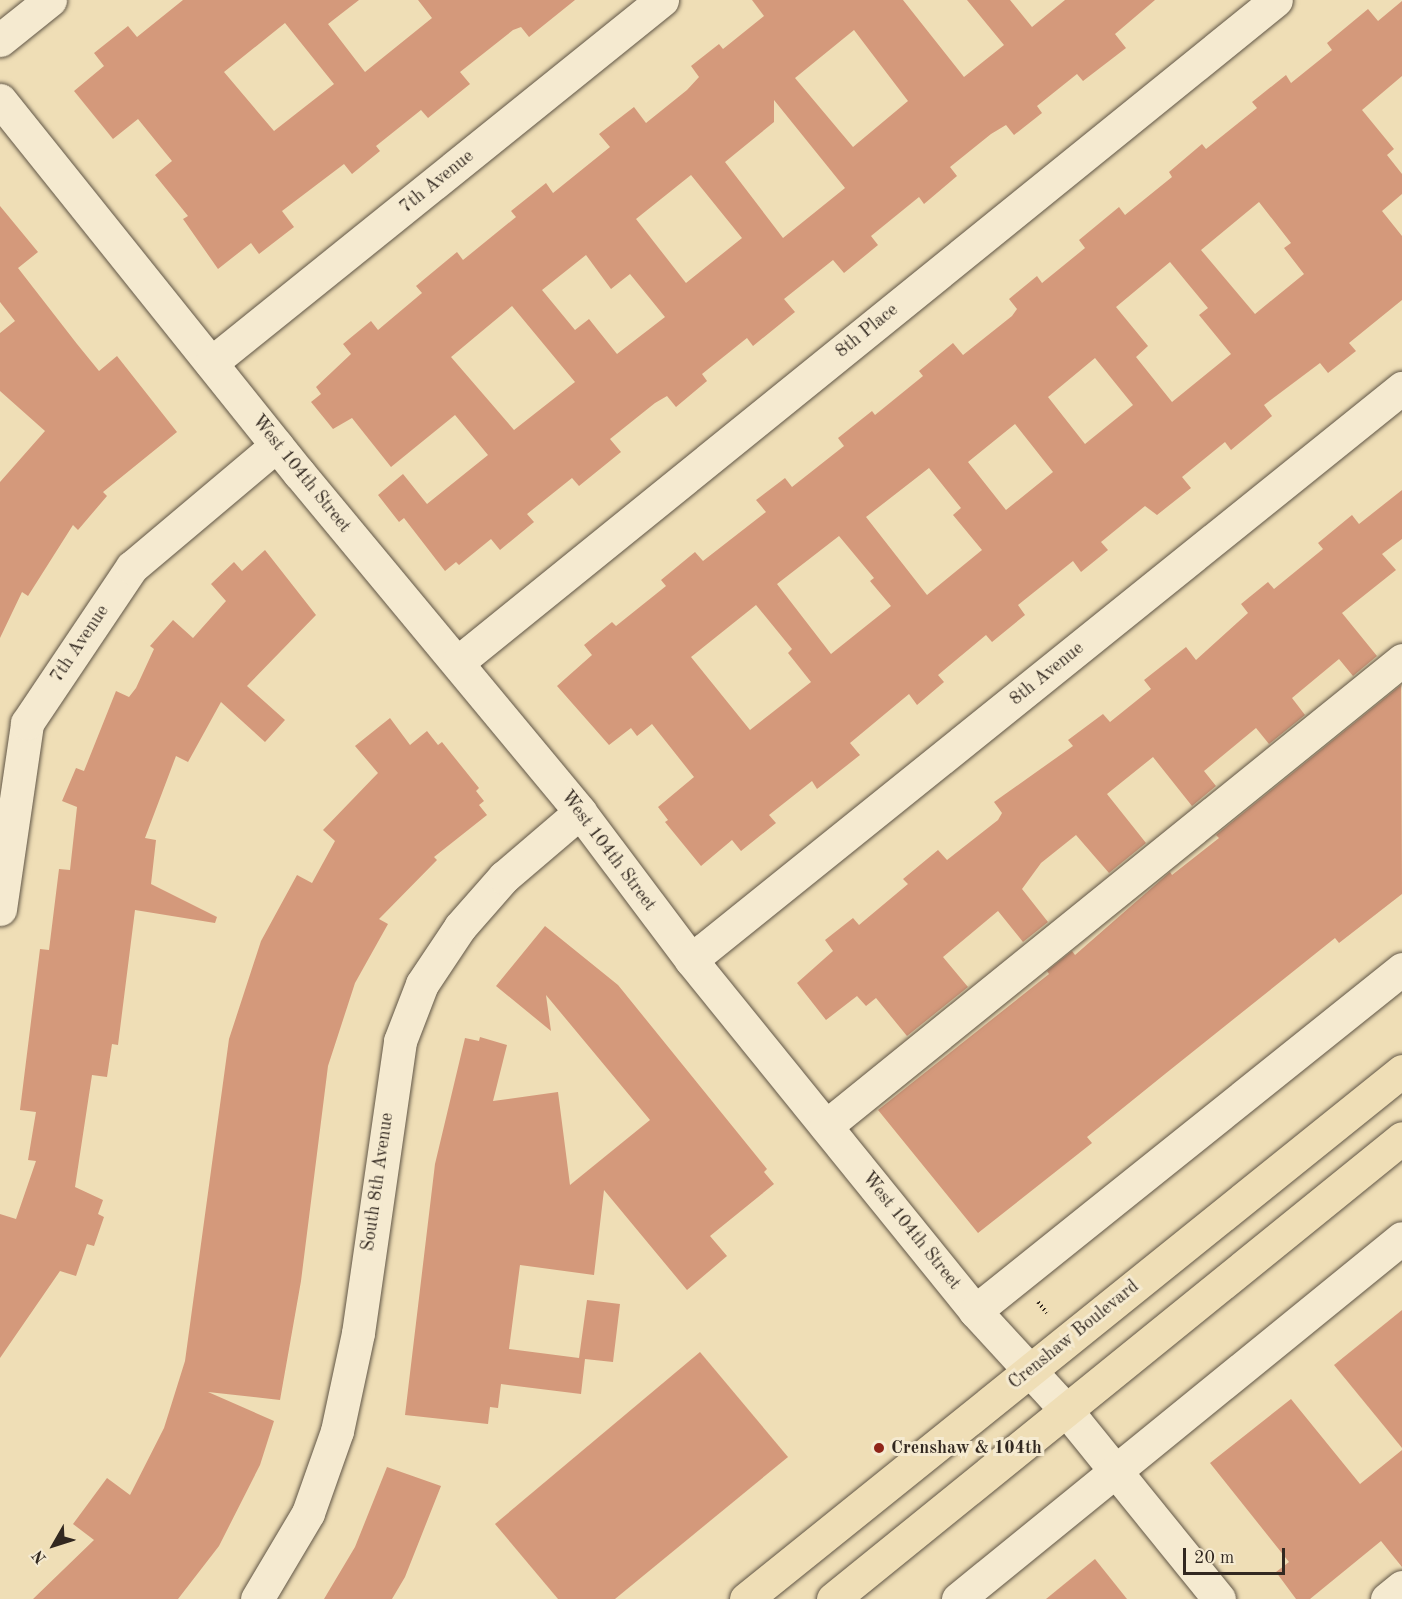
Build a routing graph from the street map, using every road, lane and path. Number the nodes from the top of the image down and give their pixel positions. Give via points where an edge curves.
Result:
1 (50, 0) edge
2 (662, 0) edge
3 (1276, 0) edge
4 (0, 40) edge
5 (6, 122) edge
6 (211, 363) junction
7 (1402, 388) edge
8 (277, 445) junction
9 (1402, 660) edge
10 (458, 662) junction
11 (580, 812) junction
12 (0, 909) edge
13 (691, 960) junction
14 (1402, 969) edge
15 (1402, 1071) edge
16 (826, 1126) junction
17 (1402, 1138) edge
18 (1402, 1238) edge
19 (1041, 1306) dead end
20 (975, 1311) junction
21 (1035, 1311) dead end
22 (1029, 1372) junction
23 (1066, 1410) junction
24 (1115, 1472) junction
25 (1402, 1587) edge
26 (258, 1599) edge
27 (746, 1599) edge
28 (833, 1599) edge
29 (958, 1599) edge
30 (1219, 1599) edge
31 (1388, 1599) edge

1 - 4 street
2 - 6 street, 7th Avenue
3 - 10 street, 8th Place
5 - 6 street, West 104th Street
6 - 8 street, West 104th Street
7 - 13 street, 8th Avenue
8 - 10 street, West 104th Street
8 - 12 street, 7th Avenue via 132,567 27,723
9 - 16 street
10 - 11 street, West 104th Street
11 - 13 street, West 104th Street
11 - 26 street, South 8th Avenue via 504,877 460,927 422,984 400,1041 357,1333 337,1431 308,1513
13 - 16 street, West 104th Street
14 - 20 street
15 - 22 main road, Crenshaw Boulevard
16 - 20 street, West 104th Street
17 - 23 main road
18 - 24 street
19 - 21 path
20 - 22 street, West 104th Street
22 - 23 street, West 104th Street
22 - 27 main road, Crenshaw Boulevard
23 - 24 street, West 104th Street
23 - 28 main road
24 - 29 street
24 - 30 street, West 104th Street
25 - 31 street

